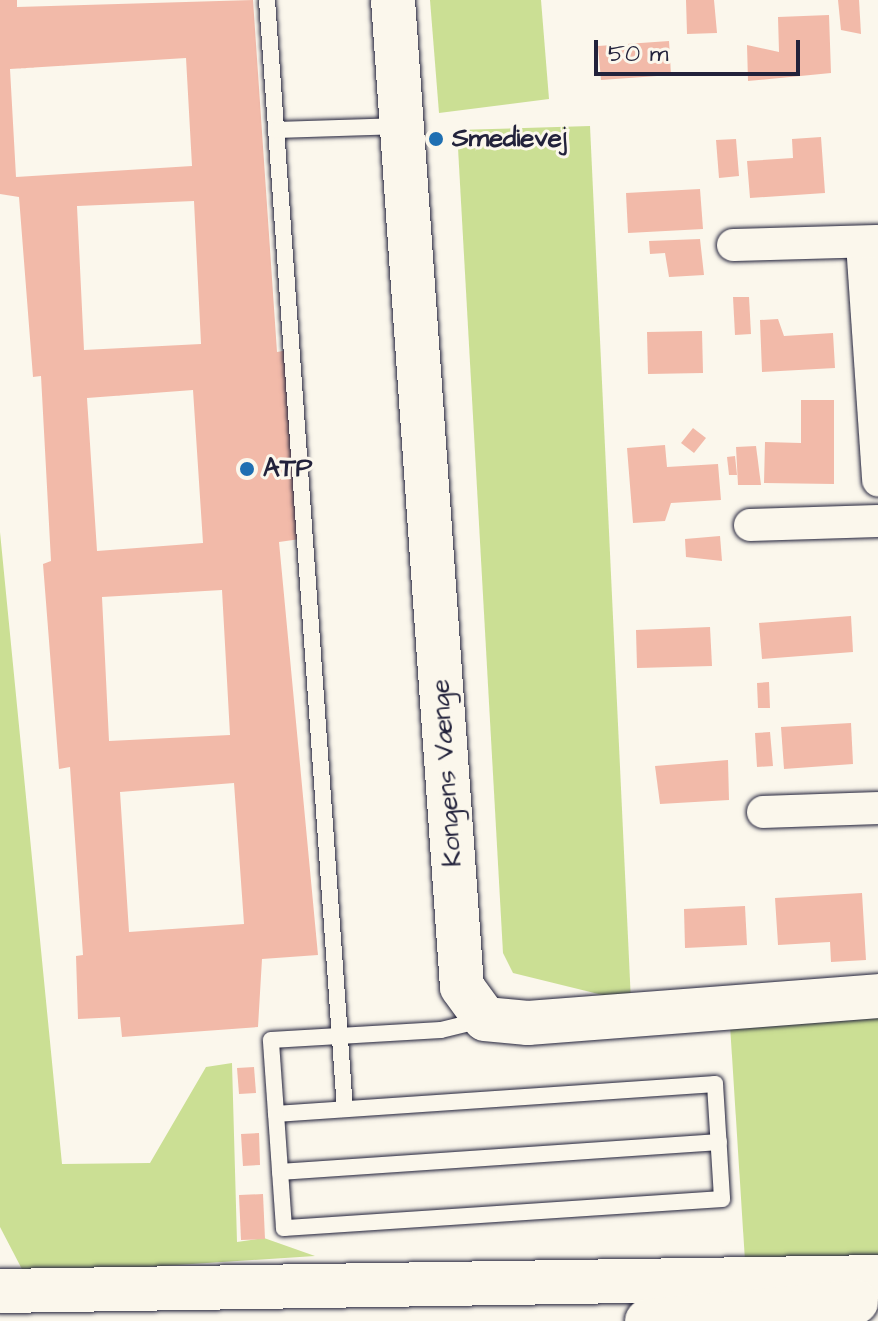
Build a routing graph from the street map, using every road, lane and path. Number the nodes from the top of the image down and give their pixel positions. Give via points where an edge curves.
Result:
1 (267, 0) edge
2 (393, 0) edge
3 (403, 126) junction
4 (276, 130) junction
5 (870, 242) edge
6 (733, 245) dead end
7 (878, 480) edge
8 (878, 521) edge
9 (750, 525) dead end
10 (878, 808) edge
11 (763, 812) dead end
12 (878, 996) edge
13 (485, 1019) junction
14 (337, 1036) junction
15 (345, 1109) junction
16 (276, 1114) junction
17 (719, 1142) junction
18 (280, 1172) junction
19 (878, 1277) edge
20 (0, 1291) edge
21 (878, 1300) edge
22 (647, 1321) edge

1 - 4 lane
2 - 3 main road, Kongens Vænge
3 - 4 lane
3 - 13 main road, Kongens Vænge via 462,987
4 - 14 lane
5 - 6 street
5 - 7 street
8 - 9 street
10 - 11 street
12 - 13 main road via 528,1023
13 - 14 lane
14 - 15 lane
14 - 16 lane via 271,1040
15 - 16 lane
15 - 17 lane via 715,1084
16 - 18 lane
17 - 18 lane
17 - 18 lane via 722,1199 284,1228
19 - 20 main road
21 - 22 main road

